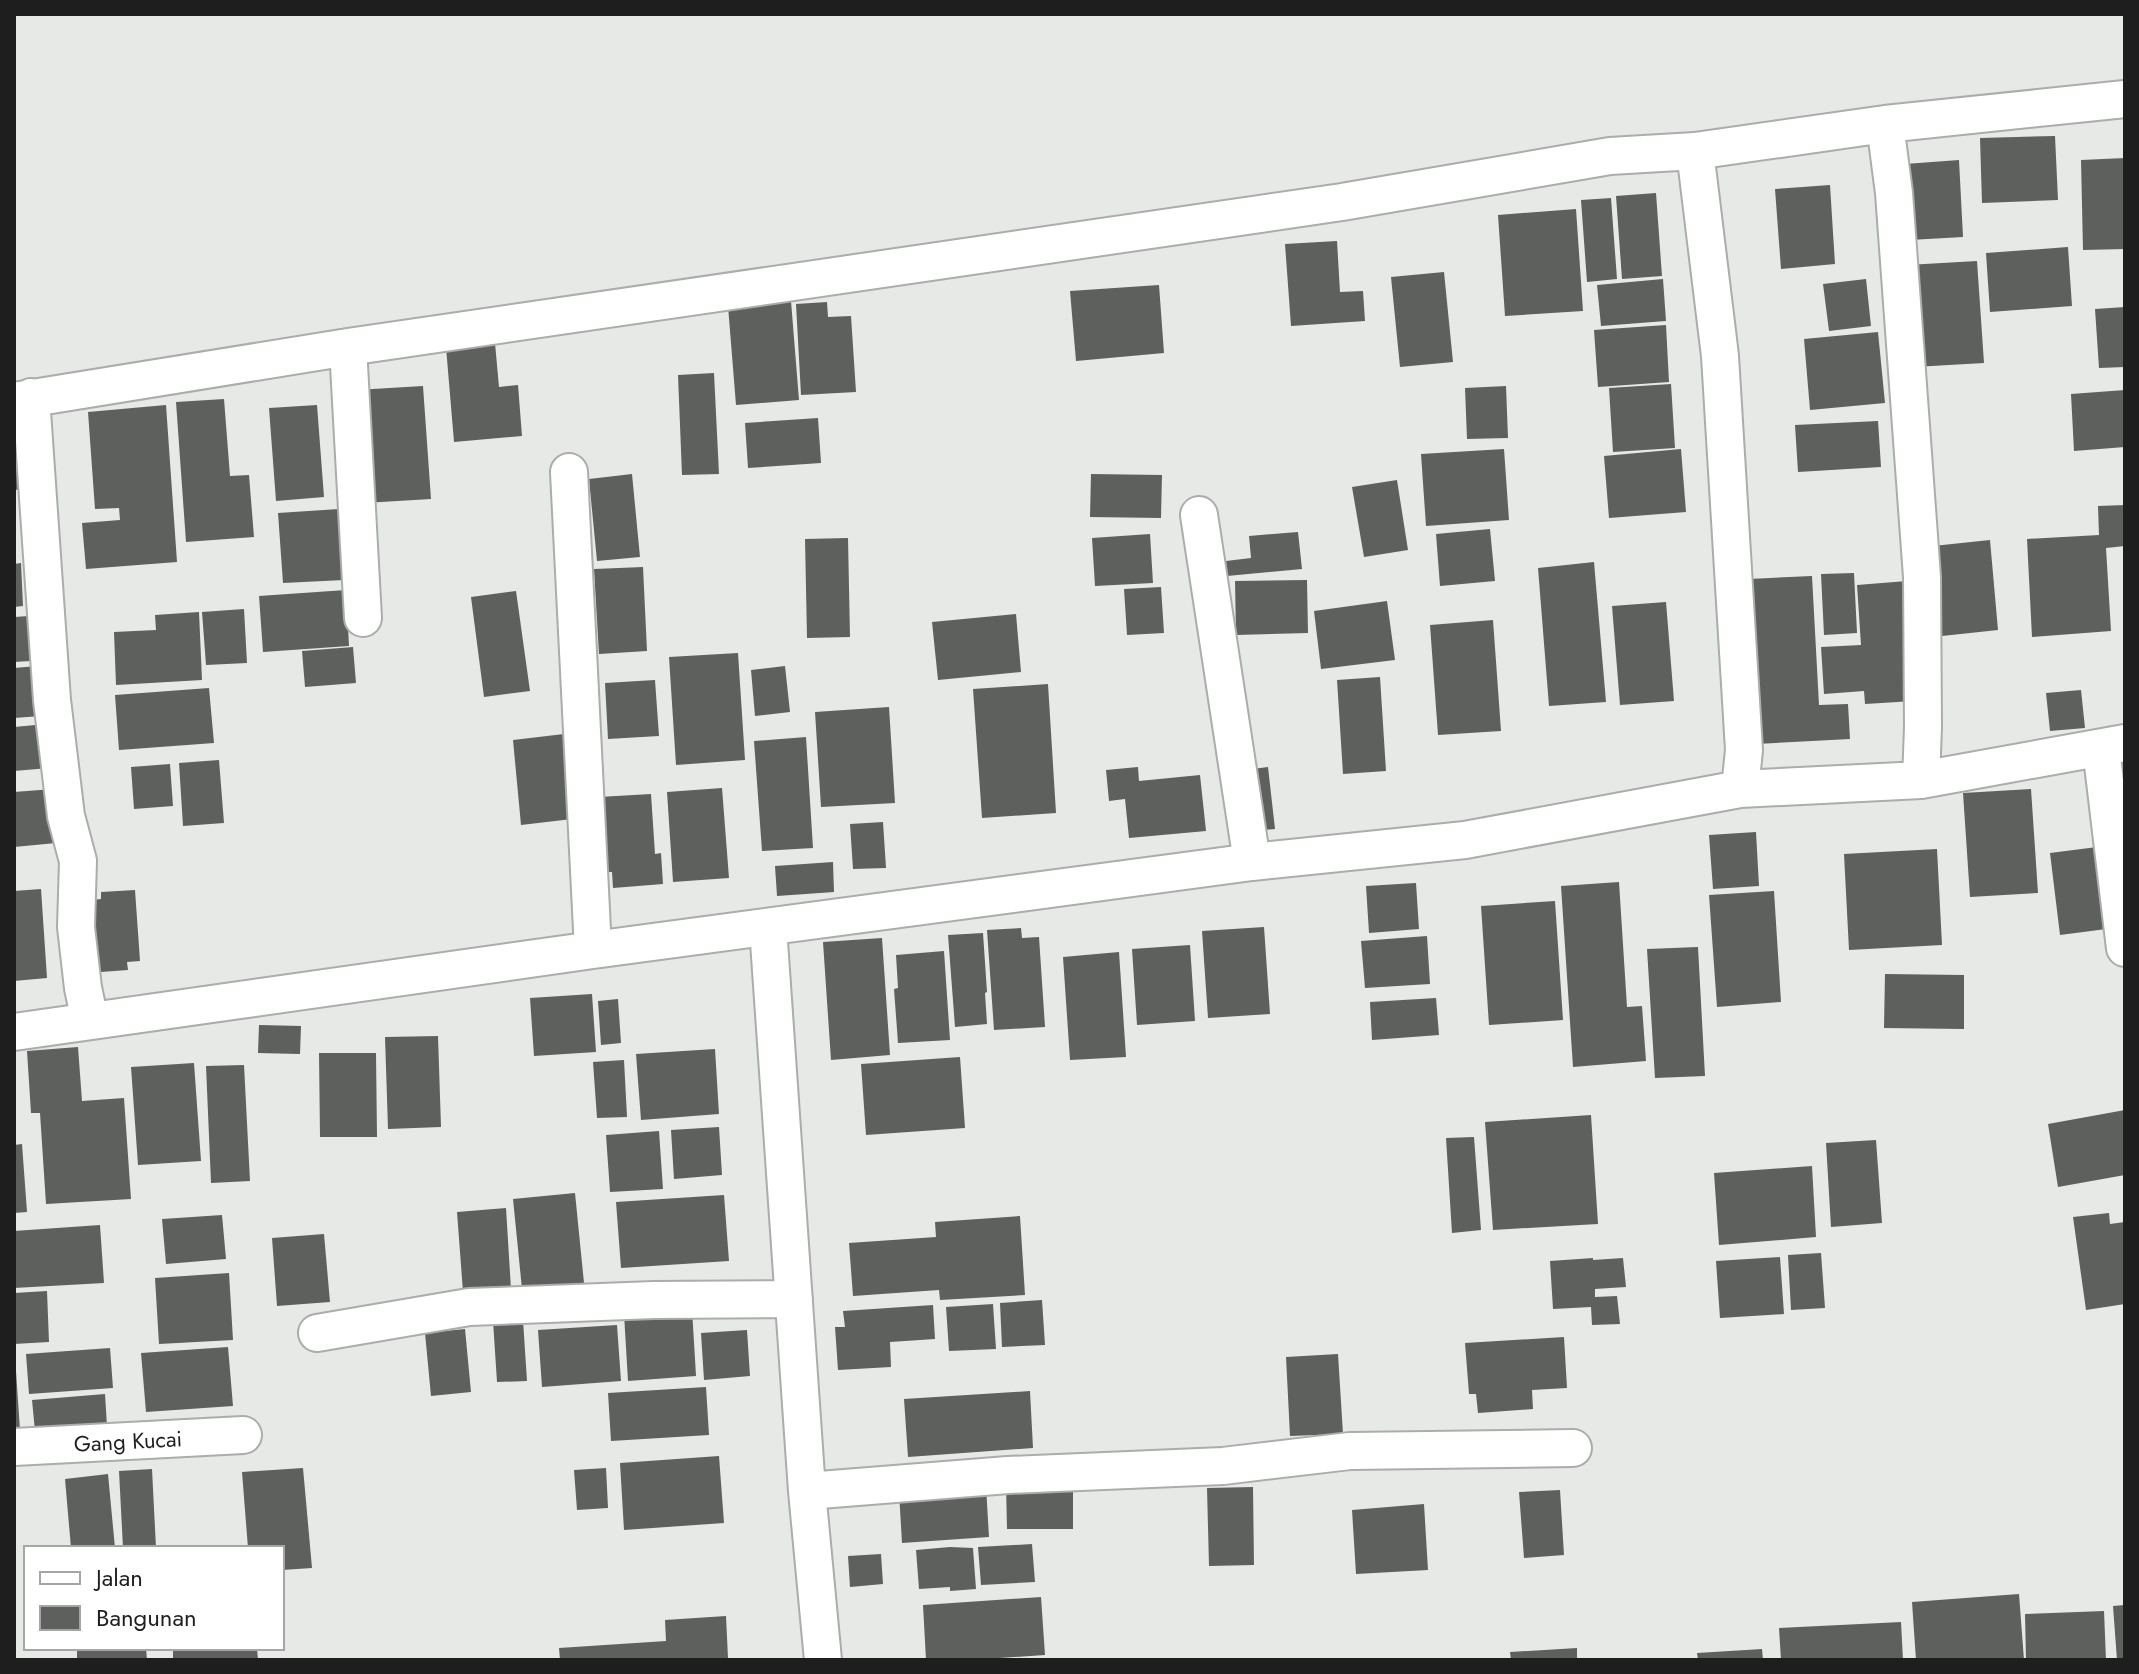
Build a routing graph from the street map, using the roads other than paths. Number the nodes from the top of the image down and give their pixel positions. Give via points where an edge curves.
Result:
1 (2125, 99) edge
2 (1885, 124) junction
3 (1695, 151) junction
4 (348, 347) junction
5 (23, 399) edge
6 (569, 472) dead end
7 (1199, 515) dead end
8 (363, 618) dead end
9 (2113, 746) edge
10 (1921, 780) junction
11 (1740, 789) junction
12 (1252, 862) junction
13 (768, 927) junction
14 (2125, 948) edge
15 (593, 950) junction
16 (90, 1021) junction
17 (14, 1032) edge
18 (794, 1299) junction
19 (317, 1333) dead end
20 (243, 1435) dead end
21 (14, 1447) edge
22 (1573, 1448) dead end
23 (807, 1491) junction
24 (823, 1660) edge

1 - 2 street
2 - 3 street
2 - 10 street via 1922,577
3 - 4 street via 1610,156 1342,202
3 - 11 street via 1720,356 1744,750
4 - 5 street
4 - 8 street
5 - 16 street via 52,700 66,816 78,861 76,927
6 - 15 street
7 - 12 street
9 - 10 street
9 - 14 street
10 - 11 street
11 - 12 street via 1465,840
12 - 13 street
13 - 15 street
13 - 18 street
15 - 16 street
16 - 17 street
18 - 19 street via 469,1307
18 - 23 street
20 - 21 street, Gang Kucai
22 - 23 street via 1350,1451 1223,1466
23 - 24 street

